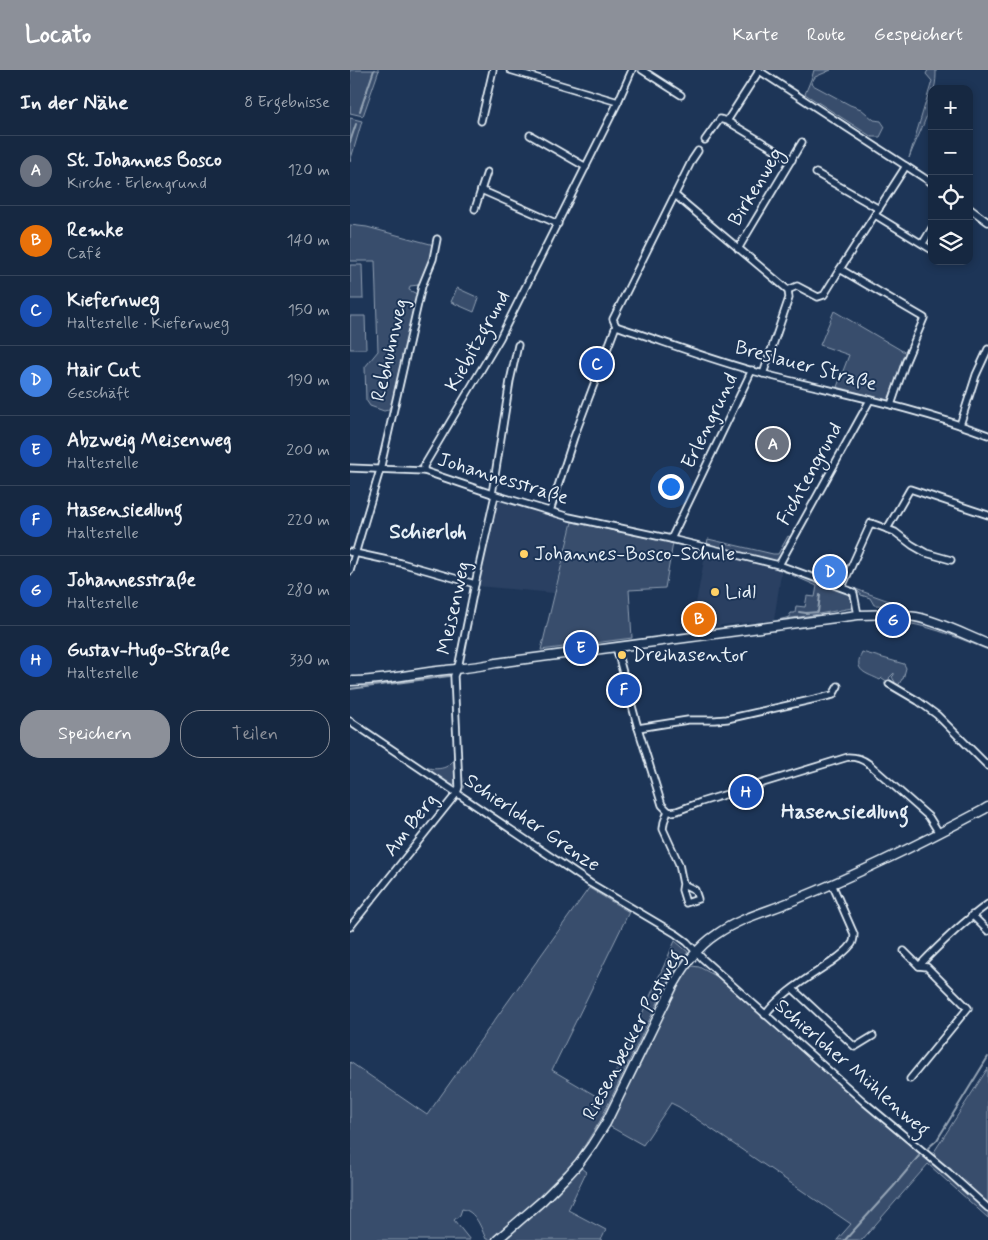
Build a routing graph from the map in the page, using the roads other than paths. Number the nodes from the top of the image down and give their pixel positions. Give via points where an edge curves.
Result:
1 (493, 70) edge
2 (510, 70) edge
3 (632, 70) edge
4 (642, 70) edge
5 (759, 70) edge
6 (681, 95) dead end
7 (618, 102) junction
8 (481, 121) dead end
9 (727, 121) junction
10 (530, 135) dead end
11 (706, 140) dead end
12 (802, 142) dead end
13 (698, 151) dead end
14 (792, 160) junction
15 (906, 166) junction
16 (586, 167) junction
17 (487, 172) dead end
18 (816, 173) dead end
19 (928, 180) edge
20 (481, 190) junction
21 (674, 195) junction
22 (475, 209) dead end
23 (879, 209) junction
24 (973, 211) edge
25 (875, 215) junction
26 (988, 222) edge
27 (558, 224) junction
28 (928, 235) edge
29 (437, 239) dead end
30 (923, 243) junction
31 (928, 247) edge
32 (738, 249) junction
33 (840, 269) junction
34 (788, 290) junction
35 (616, 326) junction
36 (518, 346) dead end
37 (988, 349) edge
38 (752, 370) junction
39 (763, 374) junction
40 (870, 400) junction
41 (891, 405) junction
42 (960, 425) junction
43 (988, 435) edge
44 (350, 468) edge
45 (380, 470) junction
46 (424, 471) junction
47 (493, 494) junction
48 (550, 511) junction
49 (988, 515) edge
50 (887, 529) junction
51 (671, 539) junction
52 (353, 553) edge
53 (951, 560) dead end
54 (779, 564) junction
55 (350, 571) edge
56 (475, 584) junction
57 (842, 587) junction
58 (858, 615) junction
59 (988, 644) edge
60 (616, 647) junction
61 (457, 670) junction
62 (350, 681) edge
63 (888, 684) dead end
64 (838, 686) dead end
65 (350, 720) edge
66 (638, 728) junction
67 (988, 766) edge
68 (457, 793) junction
69 (988, 807) edge
70 (668, 811) junction
71 (939, 833) junction
72 (683, 884) dead end
73 (832, 884) junction
74 (988, 904) edge
75 (972, 915) junction
76 (350, 927) edge
77 (988, 931) edge
78 (696, 951) junction
79 (904, 952) dead end
80 (919, 966) junction
81 (793, 989) junction
82 (765, 1015) junction
83 (873, 1036) dead end
84 (910, 1079) dead end
85 (988, 1208) edge
86 (497, 1240) edge

1 - 8 street
2 - 7 street
3 - 7 street, Kiebitzgrund
4 - 6 street
5 - 9 street
5 - 15 street
7 - 16 street, Kiebitzgrund
9 - 11 street via 720,119
9 - 14 street
10 - 16 street
12 - 14 street, Birkenweg
13 - 21 street
14 - 32 street, Birkenweg
15 - 19 street
15 - 23 street
16 - 27 street, Kiebitzgrund
17 - 20 street
18 - 23 street
20 - 22 street
20 - 27 street
21 - 32 street, Birkenweg
21 - 35 street via 613,319
23 - 25 street
24 - 26 street
25 - 30 street
25 - 33 street
27 - 46 street, Kiebitzgrund via 500,338
28 - 30 street
29 - 45 street, Rebhuhnweg via 422,286
30 - 31 street
32 - 34 street, Birkenweg
33 - 34 street via 824,295 818,297 797,286
33 - 41 street via 924,318
34 - 39 street via 789,298
35 - 38 street, Breslauer Straße
35 - 48 street
36 - 47 street, Meisenweg
37 - 42 street
38 - 39 street, Breslauer Straße
38 - 51 street, Erlengrund
39 - 40 street, Breslauer Straße
40 - 41 street, Breslauer Straße
40 - 54 street, Fichtengrund
41 - 42 street, Breslauer Straße
42 - 43 street, Breslauer Straße
44 - 45 street, Johannesstraße
45 - 46 street, Johannesstraße
45 - 52 street, Rebhuhnweg
46 - 47 street, Johannesstraße
47 - 48 street, Johannesstraße
47 - 56 street, Meisenweg
48 - 51 street, Johannesstraße
49 - 50 street via 910,489
50 - 53 street via 926,553
50 - 57 street via 871,523
51 - 54 street, Johannesstraße
52 - 55 street, Rebhuhnweg
52 - 56 street
54 - 57 street, Johannesstraße
56 - 61 street, Meisenweg
57 - 58 street via 853,592
58 - 59 street via 893,614 916,618
58 - 60 street
60 - 61 street
60 - 66 street
61 - 62 street
61 - 68 street, Am Berg via 454,676
63 - 67 street via 937,715
64 - 66 street via 832,695 727,719 688,720
65 - 68 street, Schierloher Grenze
66 - 70 street via 662,805
68 - 76 street, Am Berg
68 - 78 street, Schierloher Grenze via 590,882 676,934
69 - 71 street, Riesenbecker Postweg
70 - 71 street via 856,757 869,764 929,817
70 - 72 street via 663,828 676,855
71 - 73 street, Riesenbecker Postweg
73 - 78 street, Riesenbecker Postweg via 738,922
73 - 81 street via 854,940 841,955
74 - 75 street
75 - 77 street
75 - 80 street
78 - 82 street, Schierloher Mühlenweg
78 - 86 street, Riesenbecker Postweg via 673,986 592,1145 542,1201
79 - 80 street
80 - 84 street via 927,967 968,1008
81 - 82 street
81 - 83 street via 855,1046
82 - 85 street, Schierloher Mühlenweg

